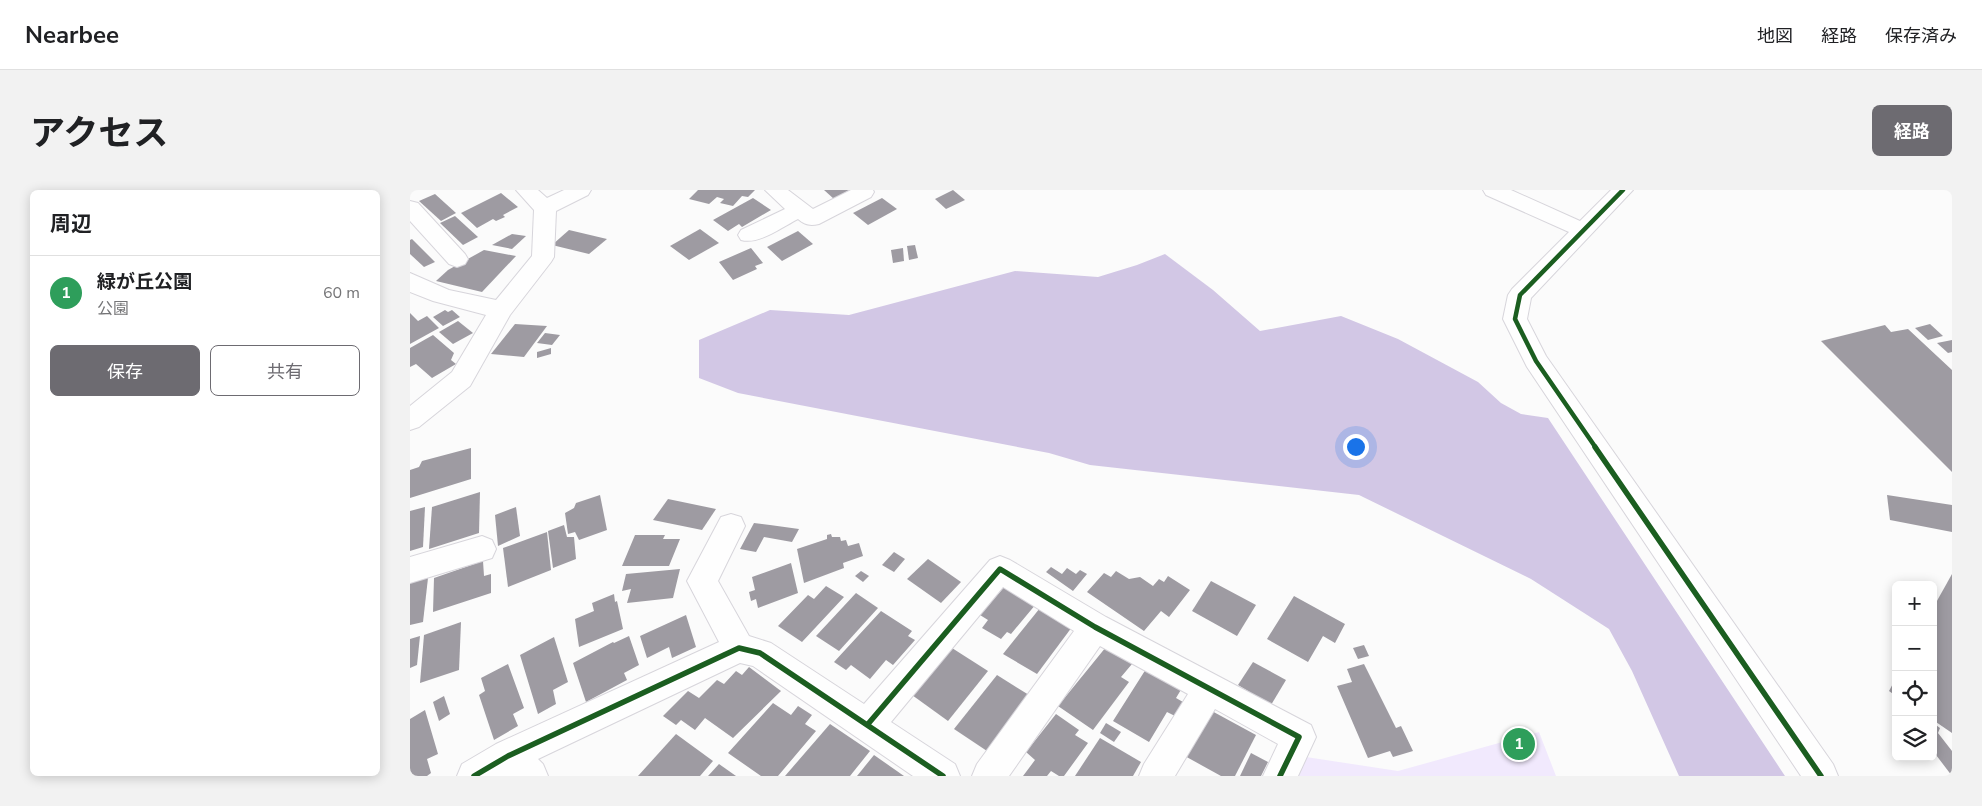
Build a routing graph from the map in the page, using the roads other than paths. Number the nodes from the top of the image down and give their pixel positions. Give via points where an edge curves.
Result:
1 (420, 190) edge
2 (526, 190) edge
3 (581, 190) edge
4 (775, 190) edge
5 (1493, 190) edge
6 (1623, 190) edge
7 (864, 192) dead end
8 (410, 195) edge
9 (410, 208) edge
10 (545, 208) junction
11 (800, 210) junction
12 (1584, 231) junction
13 (749, 235) dead end
14 (457, 259) dead end
15 (410, 281) edge
16 (501, 310) junction
17 (410, 420) edge
18 (731, 526) dead end
19 (482, 549) dead end
20 (410, 570) edge
21 (1096, 627) junction
22 (739, 648) junction
23 (1208, 690) junction
24 (868, 724) junction
25 (519, 766) edge
26 (474, 776) edge
27 (942, 776) edge
28 (990, 776) edge
29 (1156, 776) edge
30 (1280, 776) edge
31 (1821, 776) edge

1 - 8 street
2 - 10 street
3 - 10 street
4 - 11 street
5 - 12 street
6 - 12 street
7 - 11 street via 811,219
9 - 14 street
10 - 16 street via 543,257
11 - 13 street
12 - 31 street via 1520,295 1515,319 1536,361
15 - 16 street via 447,297
16 - 17 street via 460,380
18 - 22 street via 702,581
19 - 20 street
21 - 23 street
21 - 24 street via 1000,569
21 - 28 street
22 - 24 street via 760,653
22 - 25 street
23 - 29 street
23 - 30 street via 1299,737
24 - 27 street
25 - 26 street

